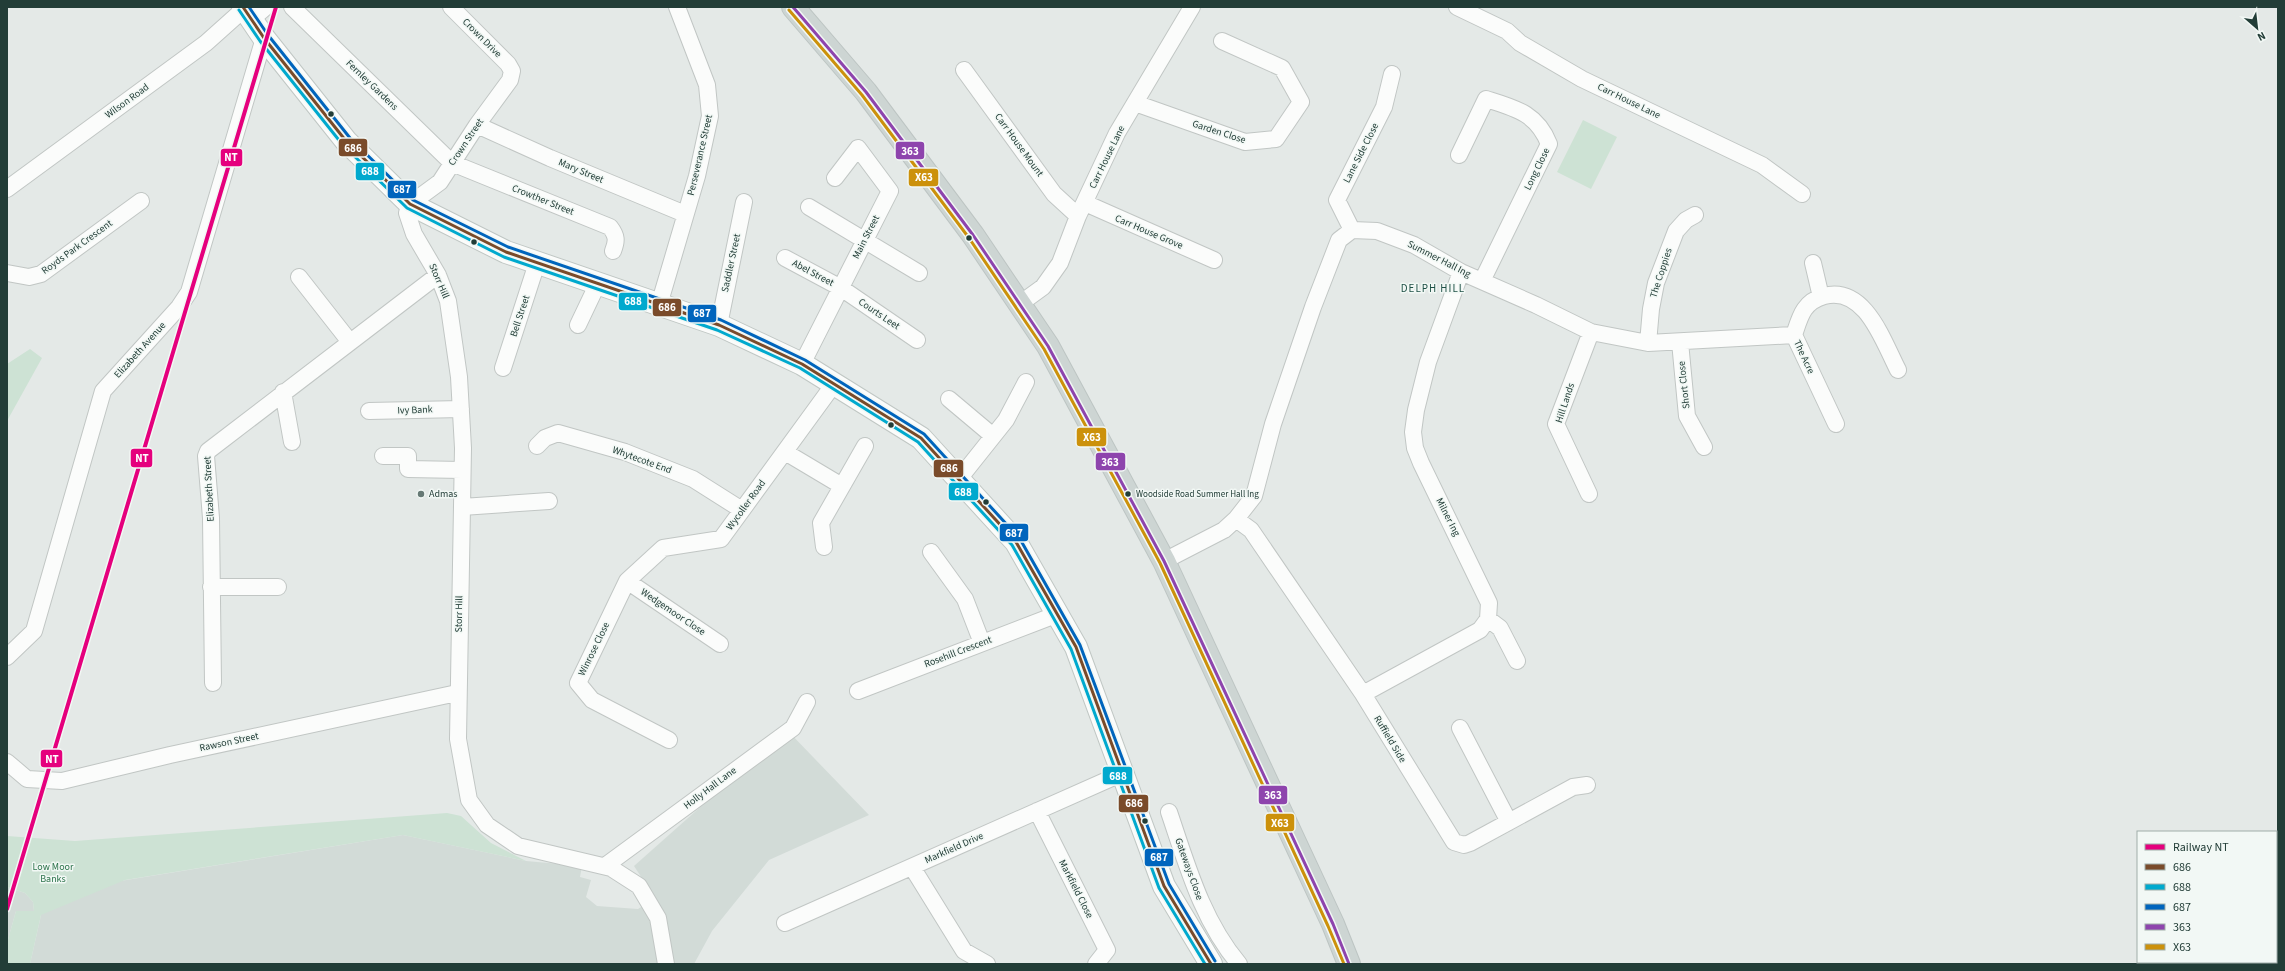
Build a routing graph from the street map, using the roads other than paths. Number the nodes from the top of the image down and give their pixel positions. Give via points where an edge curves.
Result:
1 (292, 7) edge
2 (451, 7) edge
3 (678, 7) edge
4 (793, 7) edge
5 (1192, 7) edge
6 (1457, 7) edge
7 (251, 11) edge
8 (264, 38) junction
9 (1222, 41) dead end
10 (964, 70) dead end
11 (512, 71) joint
12 (1392, 74) dead end
13 (1135, 103) junction
14 (477, 125) junction
15 (1459, 155) dead end
16 (452, 163) junction
17 (835, 178) dead end
18 (7, 189) edge
19 (1802, 194) dead end
20 (141, 201) dead end
21 (744, 202) dead end
22 (410, 204) junction
23 (809, 207) dead end
24 (1081, 210) junction
25 (685, 214) junction
26 (1695, 214) dead end
27 (1352, 230) junction
28 (864, 241) junction
29 (613, 251) dead end
30 (785, 258) dead end
31 (1214, 260) dead end
32 (537, 263) junction
33 (1814, 263) dead end
34 (1461, 272) junction
35 (7, 273) edge
36 (919, 273) dead end
37 (438, 275) junction
38 (299, 277) dead end
39 (1482, 280) junction
40 (598, 283) junction
41 (840, 288) junction
42 (1821, 297) junction
43 (1021, 303) junction
44 (659, 305) junction
45 (578, 325) dead end
46 (719, 325) junction
47 (1591, 332) junction
48 (1794, 335) junction
49 (917, 340) dead end
50 (350, 342) junction
51 (1680, 342) junction
52 (1648, 343) junction
53 (802, 364) junction
54 (503, 368) dead end
55 (1898, 370) dead end
56 (1026, 382) dead end
57 (834, 384) junction
58 (283, 392) junction
59 (949, 399) dead end
60 (461, 410) junction
61 (368, 411) dead end
62 (1836, 424) dead end
63 (993, 436) junction
64 (292, 442) dead end
65 (537, 446) dead end
66 (865, 446) dead end
67 (1704, 447) dead end
68 (785, 452) junction
69 (383, 456) dead end
70 (462, 470) junction
71 (959, 479) junction
72 (842, 486) junction
73 (1590, 494) dead end
74 (549, 501) dead end
75 (462, 507) junction
76 (742, 510) junction
77 (1236, 519) junction
78 (824, 547) dead end
79 (931, 552) dead end
80 (1164, 561) junction
81 (627, 581) junction
82 (210, 587) junction
83 (278, 587) dead end
84 (1058, 614) junction
85 (1488, 619) junction
86 (982, 643) junction
87 (720, 644) dead end
88 (7, 657) edge
89 (1517, 661) dead end
90 (213, 684) dead end
91 (858, 691) dead end
92 (458, 693) junction
93 (1362, 694) junction
94 (807, 702) dead end
95 (1460, 728) dead end
96 (669, 740) dead end
97 (7, 762) edge
98 (1123, 773) junction
99 (1587, 785) dead end
100 (1037, 811) junction
101 (1169, 812) dead end
102 (1509, 822) junction
103 (605, 866) junction
104 (912, 867) junction
105 (785, 924) dead end
106 (666, 964) edge
107 (988, 964) edge
108 (1096, 964) edge
109 (1211, 964) edge
110 (1239, 964) edge
111 (1349, 964) edge

1 - 16 street, Fernley Gardens
2 - 11 street, Crown Drive
3 - 25 street, Perseverance Street via 707,85 710,116
4 - 43 main road via 866,92 974,235
5 - 13 street, Carr House Lane
6 - 19 street, Carr House Lane via 1507,31 1520,42 1582,79 1762,165
7 - 8 main road
7 - 18 street, Wilson Road
8 - 22 main road via 346,142
8 - 88 street, Elizabeth Avenue via 189,292 103,390 34,631
9 - 13 street, Garden Close via 1282,68 1301,102 1276,139 1245,142
10 - 24 street, Carr House Mount via 1054,194
11 - 14 street, Crown Street via 510,80
12 - 27 street, Lane Side Close via 1384,106 1337,200
13 - 24 street, Carr House Lane via 1117,133
14 - 16 street, Crown Street
14 - 25 street, Mary Street
15 - 39 street, Long Close via 1486,99 1523,111 1543,130 1549,144
16 - 22 street, Crown Street via 440,182
16 - 29 street, Crowther Street via 610,227 616,241
17 - 28 street, Main Street via 858,148 890,191
20 - 35 street, Royds Park Crescent via 41,274 29,277
21 - 46 street, Saddler Street
22 - 32 main road via 506,252
22 - 37 street, Storr Hill via 408,221
23 - 28 street
24 - 31 street, Carr House Grove
24 - 43 street, Carr House Lane via 1060,263 1043,287
25 - 44 street, Perseverance Street
26 - 52 street, The Coppies via 1676,231 1656,283
27 - 34 street, Summer Hall Ing via 1377,231 1414,245
27 - 77 street via 1339,240 1273,424 1254,496
28 - 36 street
28 - 41 street, Main Street
30 - 41 street, Abel Street
32 - 40 main road
32 - 54 street, Bell Street
33 - 42 street
34 - 39 street, Summer Hall Ing
34 - 85 street, Milner Ing via 1428,362 1413,432 1415,448 1421,463 1489,603
37 - 50 street, Elizabeth Street
37 - 60 street, Storr Hill via 448,301 459,376
38 - 50 street
39 - 47 street, Summer Hall Ing
40 - 44 main road
40 - 45 street
41 - 49 street, Courts Leet
41 - 53 street, Main Street
42 - 48 street, The Acre via 1810,302 1801,312
42 - 55 street, The Acre via 1831,294 1854,299 1869,316
43 - 80 main road via 1048,346
44 - 46 main road
46 - 53 main road
47 - 52 street, Summer Hall Ing
47 - 73 street, Hill Lands via 1556,424
48 - 51 street, Summer Hall Ing
48 - 62 street, The Acre
50 - 58 street, Elizabeth Street
51 - 52 street, Summer Hall Ing
51 - 67 street, Short Close via 1687,416
53 - 57 main road
56 - 63 street via 1006,420
57 - 68 street, Wycoller Road
57 - 71 main road via 921,438
58 - 64 street
58 - 82 street, Elizabeth Street via 212,446 206,456 211,518
59 - 63 street
60 - 61 street, Ivy Bank
60 - 70 street, Storr Hill
63 - 71 street
65 - 76 street, Whytecote End via 551,434 558,434 625,452 693,479
66 - 72 street
68 - 72 street
68 - 76 street, Wycoller Road
69 - 70 street via 408,456 408,469
70 - 75 street, Storr Hill
71 - 84 main road via 1016,542
72 - 78 street via 821,523
74 - 75 street
75 - 92 street, Storr Hill
76 - 81 street, Wycoller Road via 721,539 663,548
77 - 80 street via 1210,538
77 - 93 street, Ruffield Side via 1251,530
79 - 86 street via 964,599
80 - 111 main road via 1333,924
81 - 87 street, Wedgemoor Close
81 - 96 street, Winrose Close via 578,683 592,700
82 - 83 street
82 - 90 street, Elizabeth Street
84 - 86 street, Rosehill Crescent
84 - 98 main road via 1076,647
85 - 89 street via 1500,628
85 - 93 street via 1480,630
86 - 91 street, Rosehill Crescent
92 - 97 street, Rawson Street via 62,781 27,779
92 - 103 street, Storr Hill via 458,739 469,800 487,826 518,846
93 - 102 street, Ruffield Side via 1454,842 1464,845 1470,843
94 - 103 street, Holly Hall Lane via 793,728
95 - 102 street
98 - 100 street, Markfield Drive
98 - 109 main road via 1164,886
99 - 102 street, Ruffield Side via 1572,787
100 - 104 street, Markfield Drive
100 - 108 street, Markfield Close via 1107,950
101 - 110 street, Gateways Close via 1199,899 1226,948
103 - 106 street, Storr Hill via 639,886 658,918
104 - 105 street, Markfield Drive
104 - 107 street via 964,952

